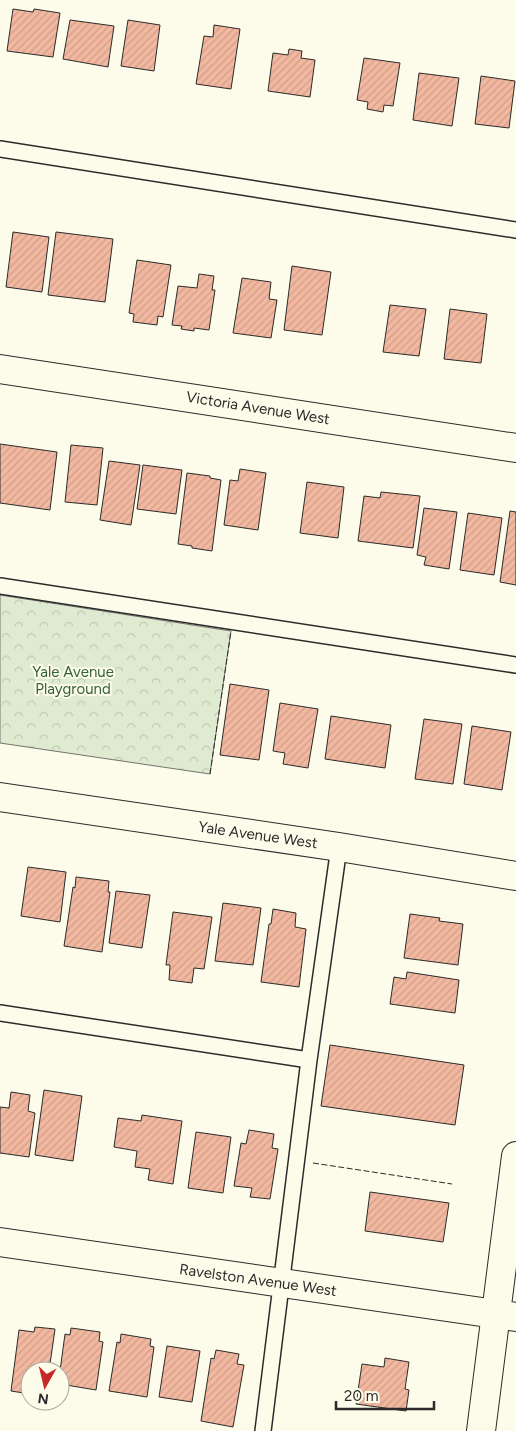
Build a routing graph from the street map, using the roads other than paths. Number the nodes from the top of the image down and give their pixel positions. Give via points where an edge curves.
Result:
1 (0, 149) edge
2 (516, 230) edge
3 (0, 369) edge
4 (516, 448) edge
5 (0, 586) edge
6 (516, 665) edge
7 (0, 798) edge
8 (339, 847) junction
9 (516, 876) edge
10 (0, 1013) edge
11 (309, 1060) junction
12 (516, 1156) edge
13 (0, 1242) edge
14 (282, 1283) junction
15 (506, 1316) edge
16 (263, 1431) edge
17 (481, 1431) edge

1 - 2 lane
3 - 4 street, Victoria Avenue West
5 - 6 lane
7 - 8 street, Yale Avenue West
8 - 9 street, Yale Avenue West
8 - 11 lane
10 - 11 lane
11 - 14 lane
12 - 15 street
13 - 14 street, Ravelston Avenue West
14 - 15 street, Ravelston Avenue West
14 - 16 lane
15 - 17 street

